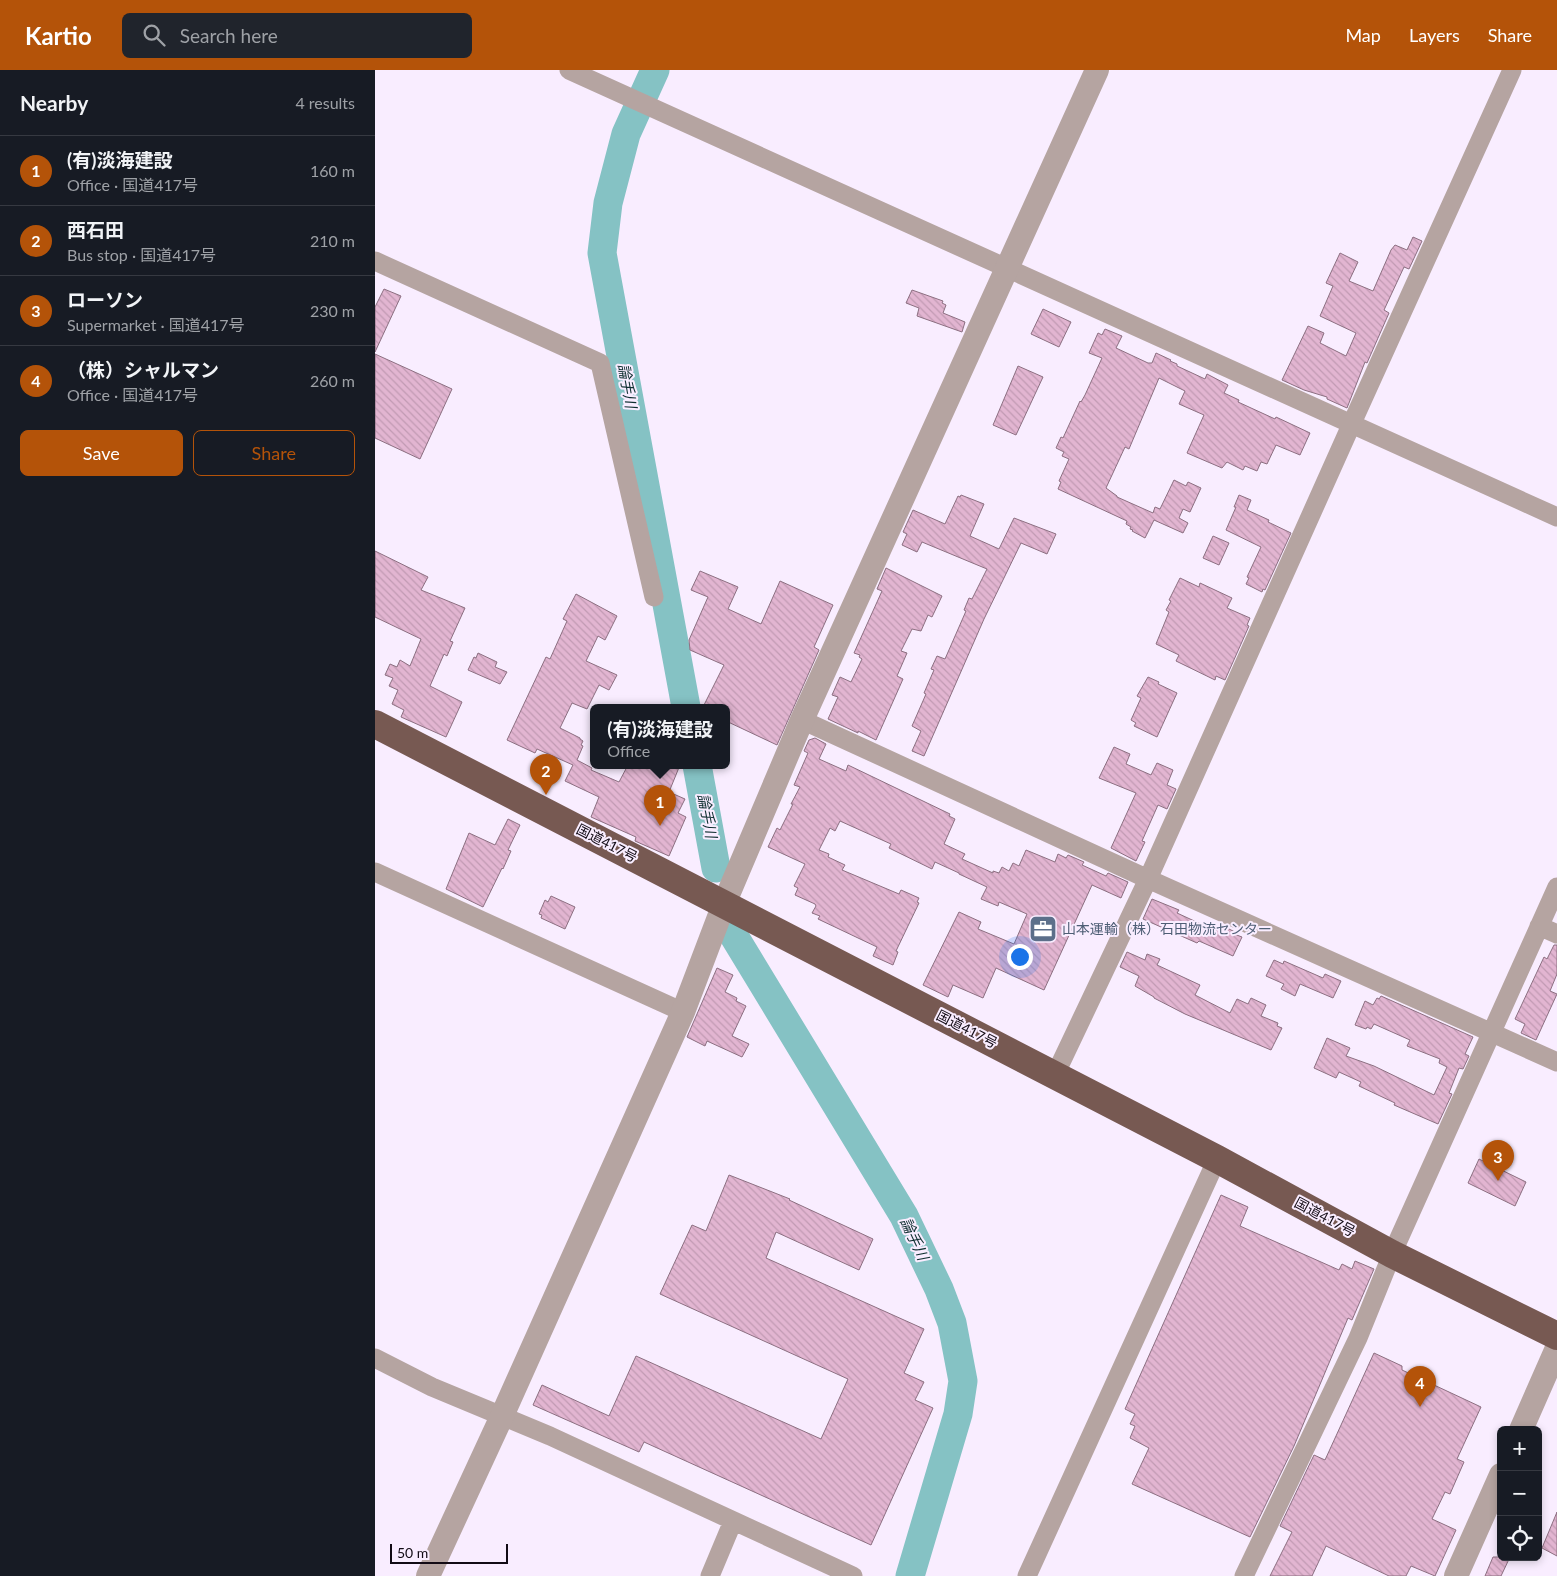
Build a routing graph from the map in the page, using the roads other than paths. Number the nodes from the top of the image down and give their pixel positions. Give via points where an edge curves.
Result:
1 (569, 70) edge
2 (1097, 70) edge
3 (1512, 70) edge
4 (375, 261) edge
5 (1007, 268) junction
6 (1352, 423) junction
7 (1557, 517) edge
8 (654, 597) dead end
9 (802, 720) junction
10 (375, 724) edge
11 (375, 872) edge
12 (1149, 879) junction
13 (1557, 887) edge
14 (724, 904) junction
15 (1539, 926) junction
16 (1557, 934) edge
17 (683, 1012) junction
18 (1490, 1032) junction
19 (1557, 1062) edge
20 (1055, 1075) junction
21 (1217, 1159) junction
22 (1392, 1254) junction
23 (1557, 1336) edge
24 (1557, 1348) edge
25 (375, 1358) edge
26 (501, 1416) junction
27 (1523, 1426) edge
28 (1497, 1484) edge
29 (733, 1521) junction
30 (428, 1576) edge
31 (710, 1576) edge
32 (853, 1576) edge
33 (1027, 1576) edge
34 (1244, 1576) edge
35 (1456, 1576) edge

1 - 5 street
2 - 5 street
3 - 6 street
4 - 8 street via 600,363
5 - 6 street
5 - 9 street
6 - 7 street
6 - 12 street
9 - 12 street
9 - 14 street
10 - 14 highway, 国道417号
11 - 17 street
12 - 18 street
12 - 20 street
13 - 15 street
14 - 17 street
14 - 20 highway, 国道417号
15 - 16 street
15 - 18 street
17 - 26 street
18 - 19 street
18 - 22 street
20 - 21 highway, 国道417号
21 - 22 highway, 国道417号
21 - 33 street
22 - 23 highway, 国道417号
22 - 34 street via 1358,1338
24 - 27 street
25 - 26 street via 432,1387
26 - 29 street
26 - 30 street
28 - 35 street
29 - 31 street
29 - 32 street

